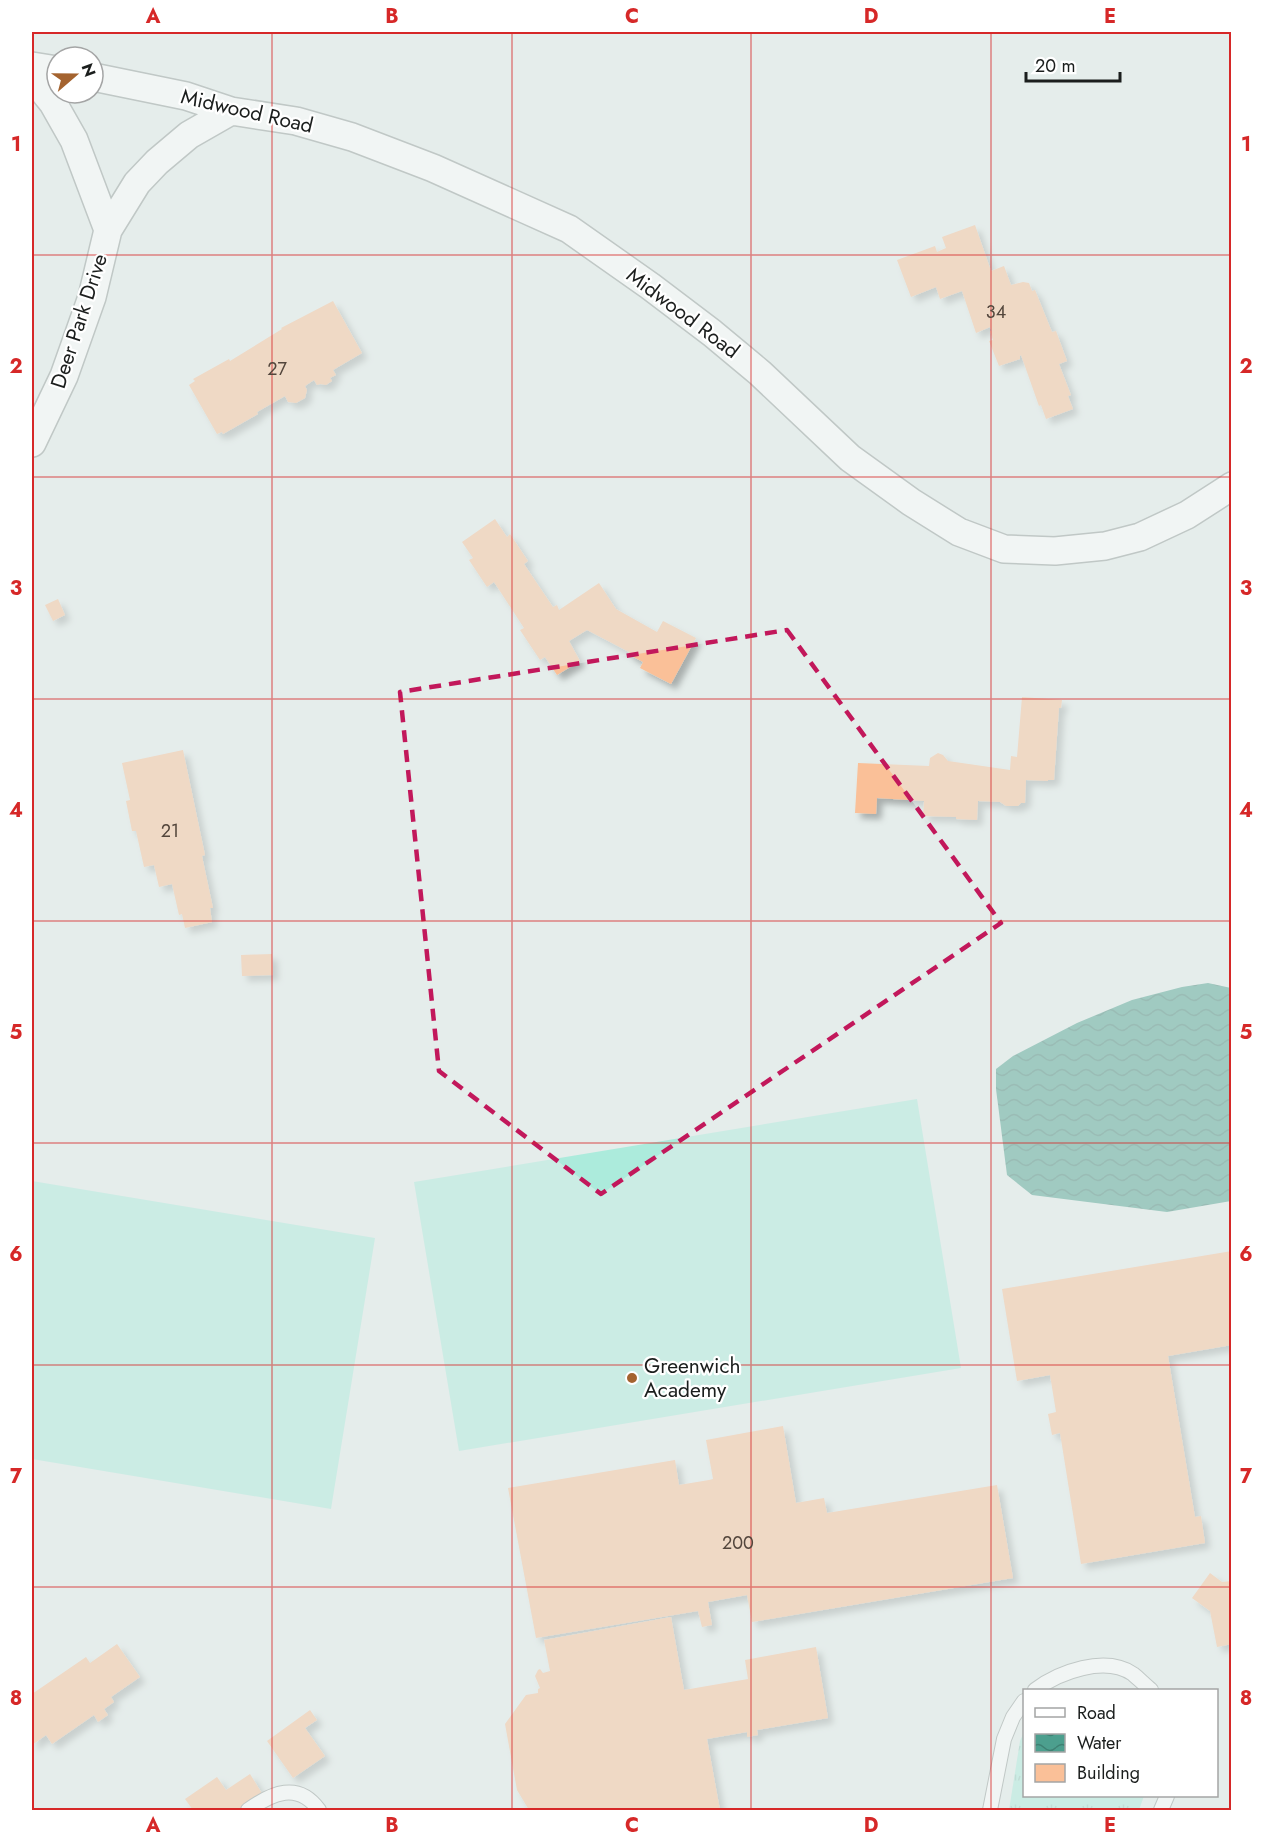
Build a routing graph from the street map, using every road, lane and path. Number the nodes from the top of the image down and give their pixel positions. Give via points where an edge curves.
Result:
1 (32, 77) edge
2 (105, 79) edge
3 (231, 111) junction
4 (108, 230) junction
5 (32, 444) edge
6 (1232, 486) edge
7 (1036, 1689) edge
8 (1150, 1689) edge
9 (1023, 1702) edge
10 (248, 1810) edge
11 (319, 1810) edge
12 (990, 1810) edge

1 - 4 street, Deer Park Drive via 53,103 74,140
2 - 3 street, Midwood Road via 186,96
3 - 4 street, Deer Park Drive via 189,135 157,162 137,183
3 - 6 street, Midwood Road via 296,121 352,137 433,168 569,229 712,333 850,458 959,532 1004,549 1055,551 1105,546 1140,537 1187,515
4 - 5 street, Deer Park Drive via 92,297 68,365
7 - 8 lane via 1087,1667 1113,1667 1132,1673
9 - 12 lane via 1012,1717 1004,1739
10 - 11 lane via 262,1800 290,1792

